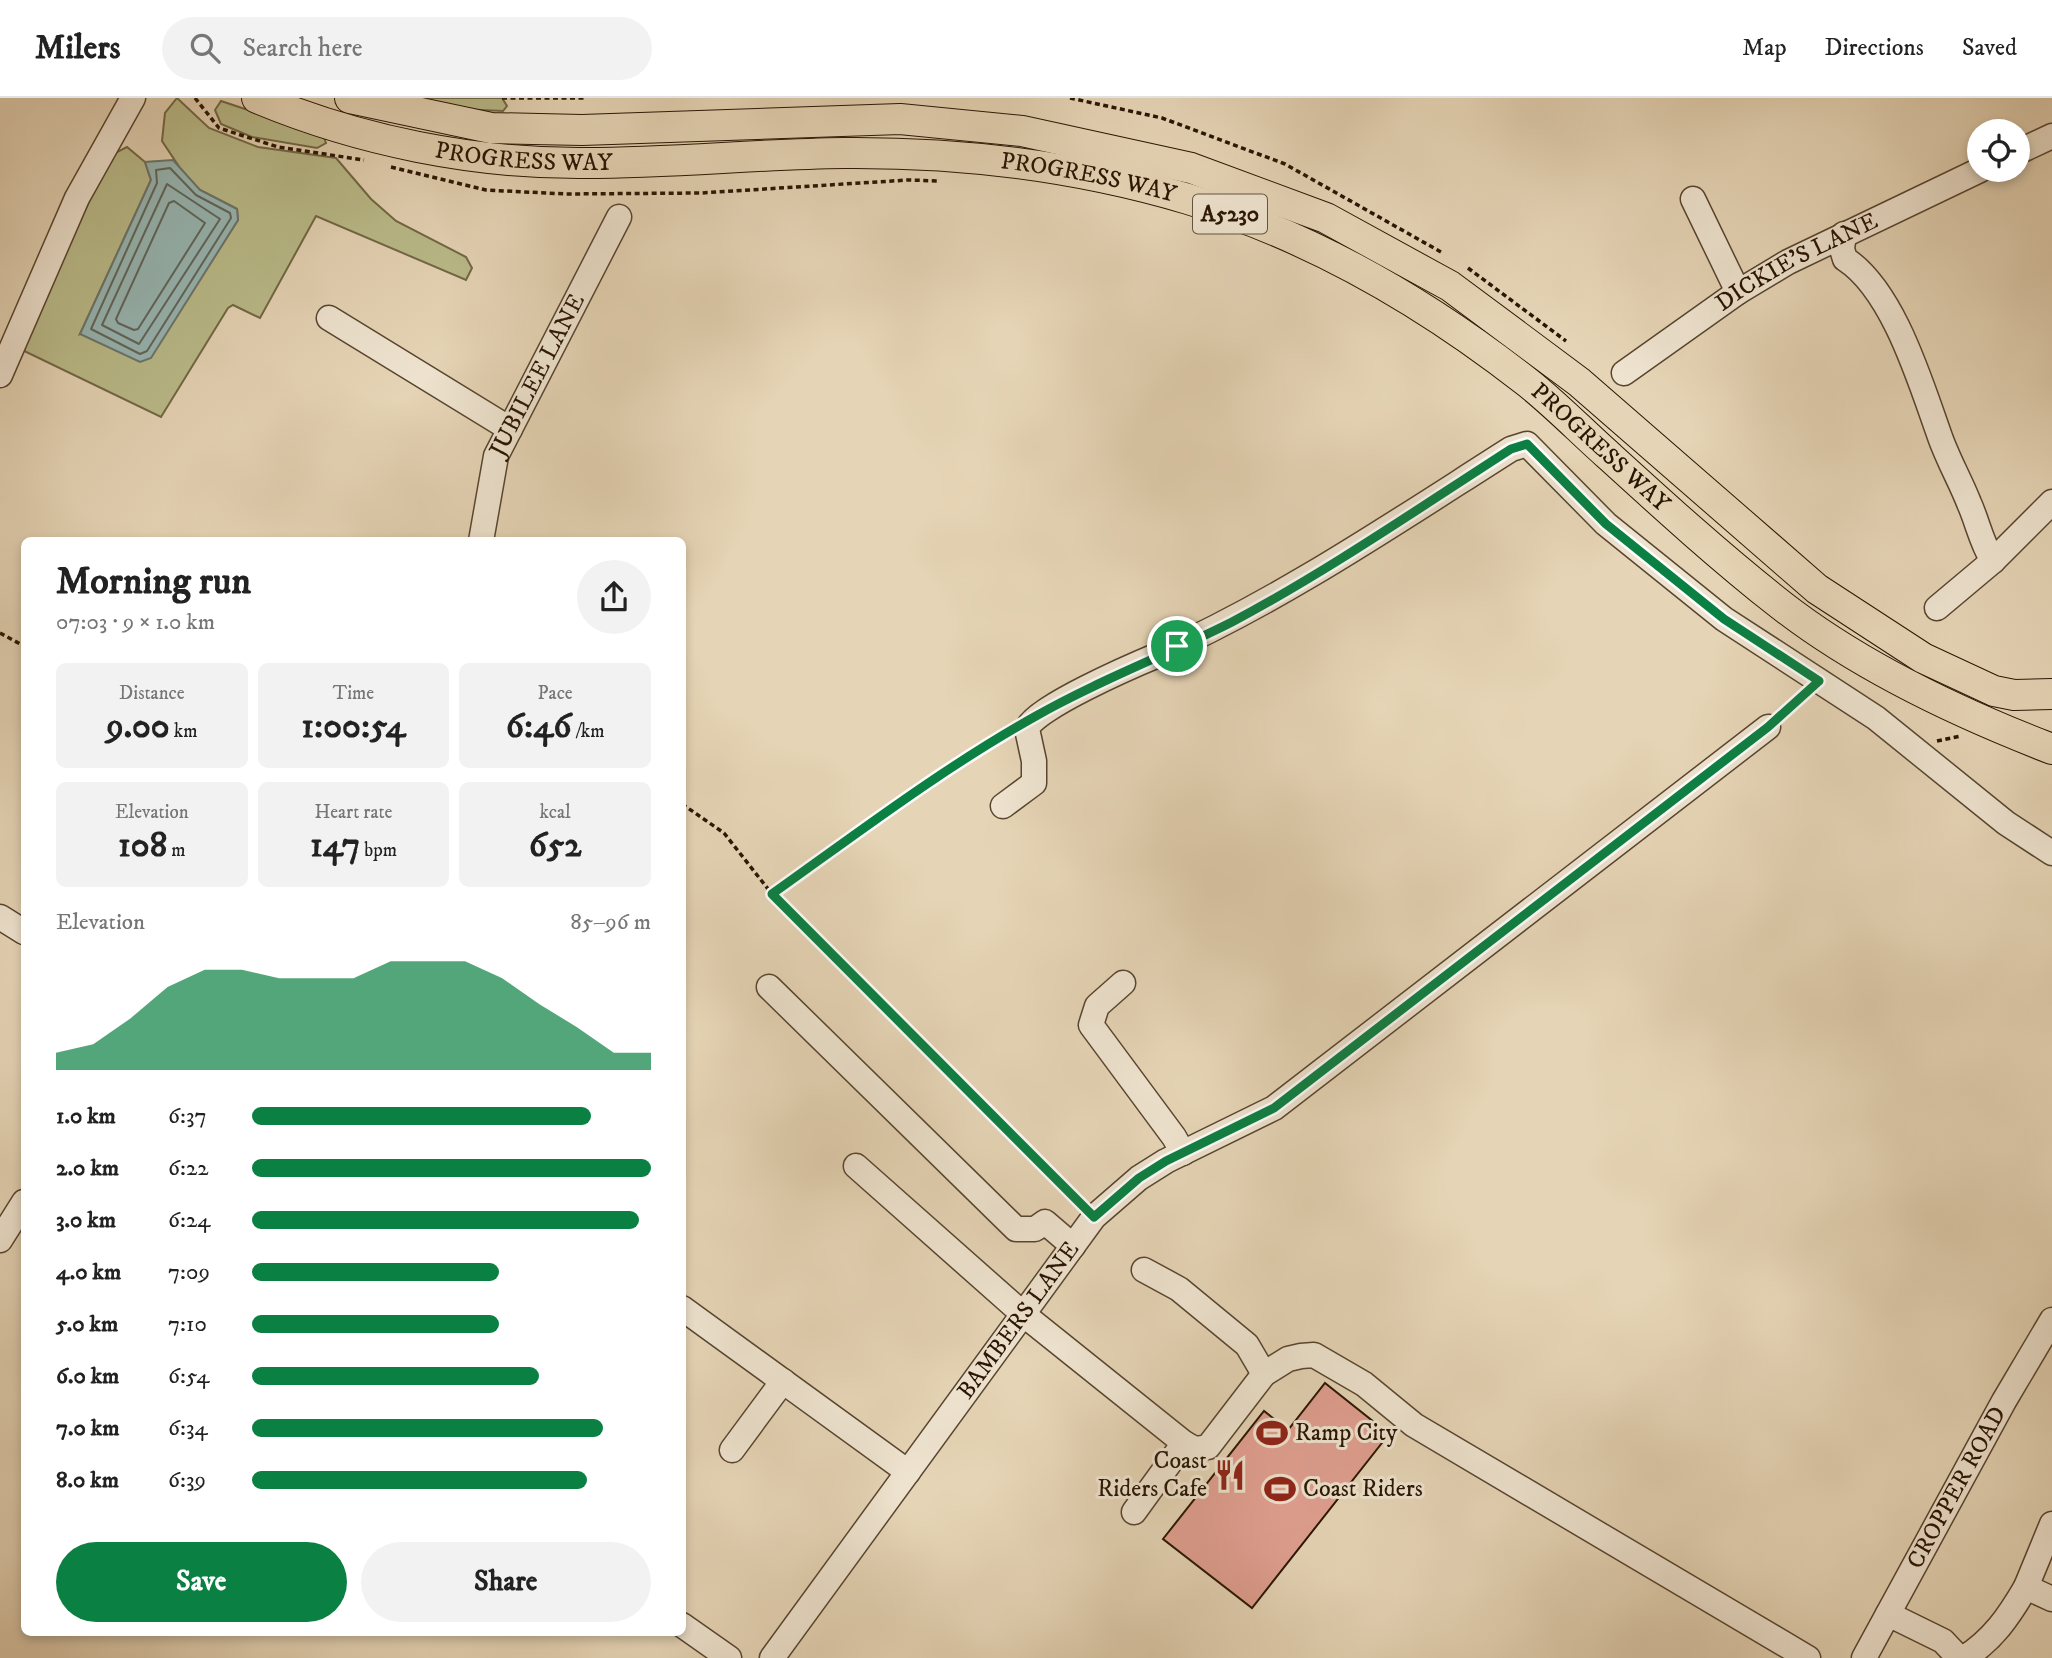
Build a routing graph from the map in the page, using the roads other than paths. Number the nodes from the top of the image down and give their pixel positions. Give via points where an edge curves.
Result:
1 (133, 98) edge
2 (257, 98) edge
3 (350, 98) edge
4 (2052, 136) edge
5 (2030, 146) edge
6 (1967, 176) edge
7 (1693, 199) dead end
8 (619, 217) dead end
9 (1844, 234) junction
10 (1738, 292) junction
11 (329, 318) dead end
12 (1624, 373) dead end
13 (0, 375) edge
14 (510, 429) junction
15 (2052, 502) edge
16 (482, 537) edge
17 (1993, 561) junction
18 (1937, 608) dead end
19 (2052, 694) edge
20 (1768, 727) road end
21 (2052, 749) edge
22 (1003, 806) dead end
23 (2052, 853) edge
24 (0, 917) edge
25 (21, 930) edge
26 (1123, 983) dead end
27 (769, 987) dead end
28 (1182, 1153) junction
29 (856, 1166) dead end
30 (21, 1210) edge
31 (11, 1237) edge
32 (1073, 1246) junction
33 (1144, 1270) dead end
34 (686, 1311) edge
35 (1023, 1314) junction
36 (2052, 1320) edge
37 (1264, 1374) junction
38 (783, 1381) junction
39 (1184, 1443) junction
40 (732, 1450) dead end
41 (908, 1472) junction
42 (1134, 1512) dead end
43 (2052, 1524) edge
44 (2026, 1587) junction
45 (2052, 1599) edge
46 (1888, 1614) junction
47 (686, 1628) edge
48 (729, 1658) edge
49 (772, 1658) edge
50 (1808, 1658) edge
51 (1864, 1658) edge
52 (1959, 1658) edge
53 (1964, 1658) edge

1 - 13 street via 77,198
2 - 21 main road, PROGRESS WAY / A5230 via 317,123 408,145 500,158 584,163 847,153 950,156 1045,166 1188,199 1294,239 1411,299 1530,384 1784,607 1881,669 1988,724
3 - 19 main road, PROGRESS WAY / A5230 via 491,128 582,130 900,119 1022,131 1191,168 1326,218 1450,286 1580,383 1817,589 1923,658 1994,691
4 - 5 street
6 - 9 street, DICKIE'S LANE
7 - 10 street
8 - 14 street, JUBILEE LANE
9 - 10 street, DICKIE'S LANE
9 - 17 street via 1844,259 1862,270 1912,356 1939,436
10 - 12 street, DICKIE'S LANE
11 - 14 street
14 - 16 street, JUBILEE LANE via 496,456
15 - 17 street
17 - 18 street
20 - 28 street, BAMBERS LANE via 1274,1108
22 - 23 street via 1034,783 1027,729 1036,715 1231,622 1511,449 1527,444 1616,533 1724,619 1876,718 2006,823
24 - 25 street
26 - 28 street via 1097,1006 1091,1025
27 - 32 street via 1016,1230 1035,1229 1045,1222
28 - 32 street, BAMBERS LANE via 1139,1178 1094,1217
29 - 35 street
30 - 31 street
32 - 35 street, BAMBERS LANE
33 - 37 street via 1179,1289 1247,1345
34 - 38 street
35 - 39 street
35 - 41 street, BAMBERS LANE
36 - 46 street, CROPPER ROAD
37 - 39 street via 1208,1447
37 - 50 street via 1288,1359 1314,1355 1364,1384 1414,1425
38 - 40 street
38 - 41 street
39 - 42 street
41 - 49 street, BAMBERS LANE
43 - 44 street
44 - 45 street
44 - 53 street via 1985,1644
46 - 51 street, CROPPER ROAD
46 - 52 street via 1943,1641
47 - 48 street

